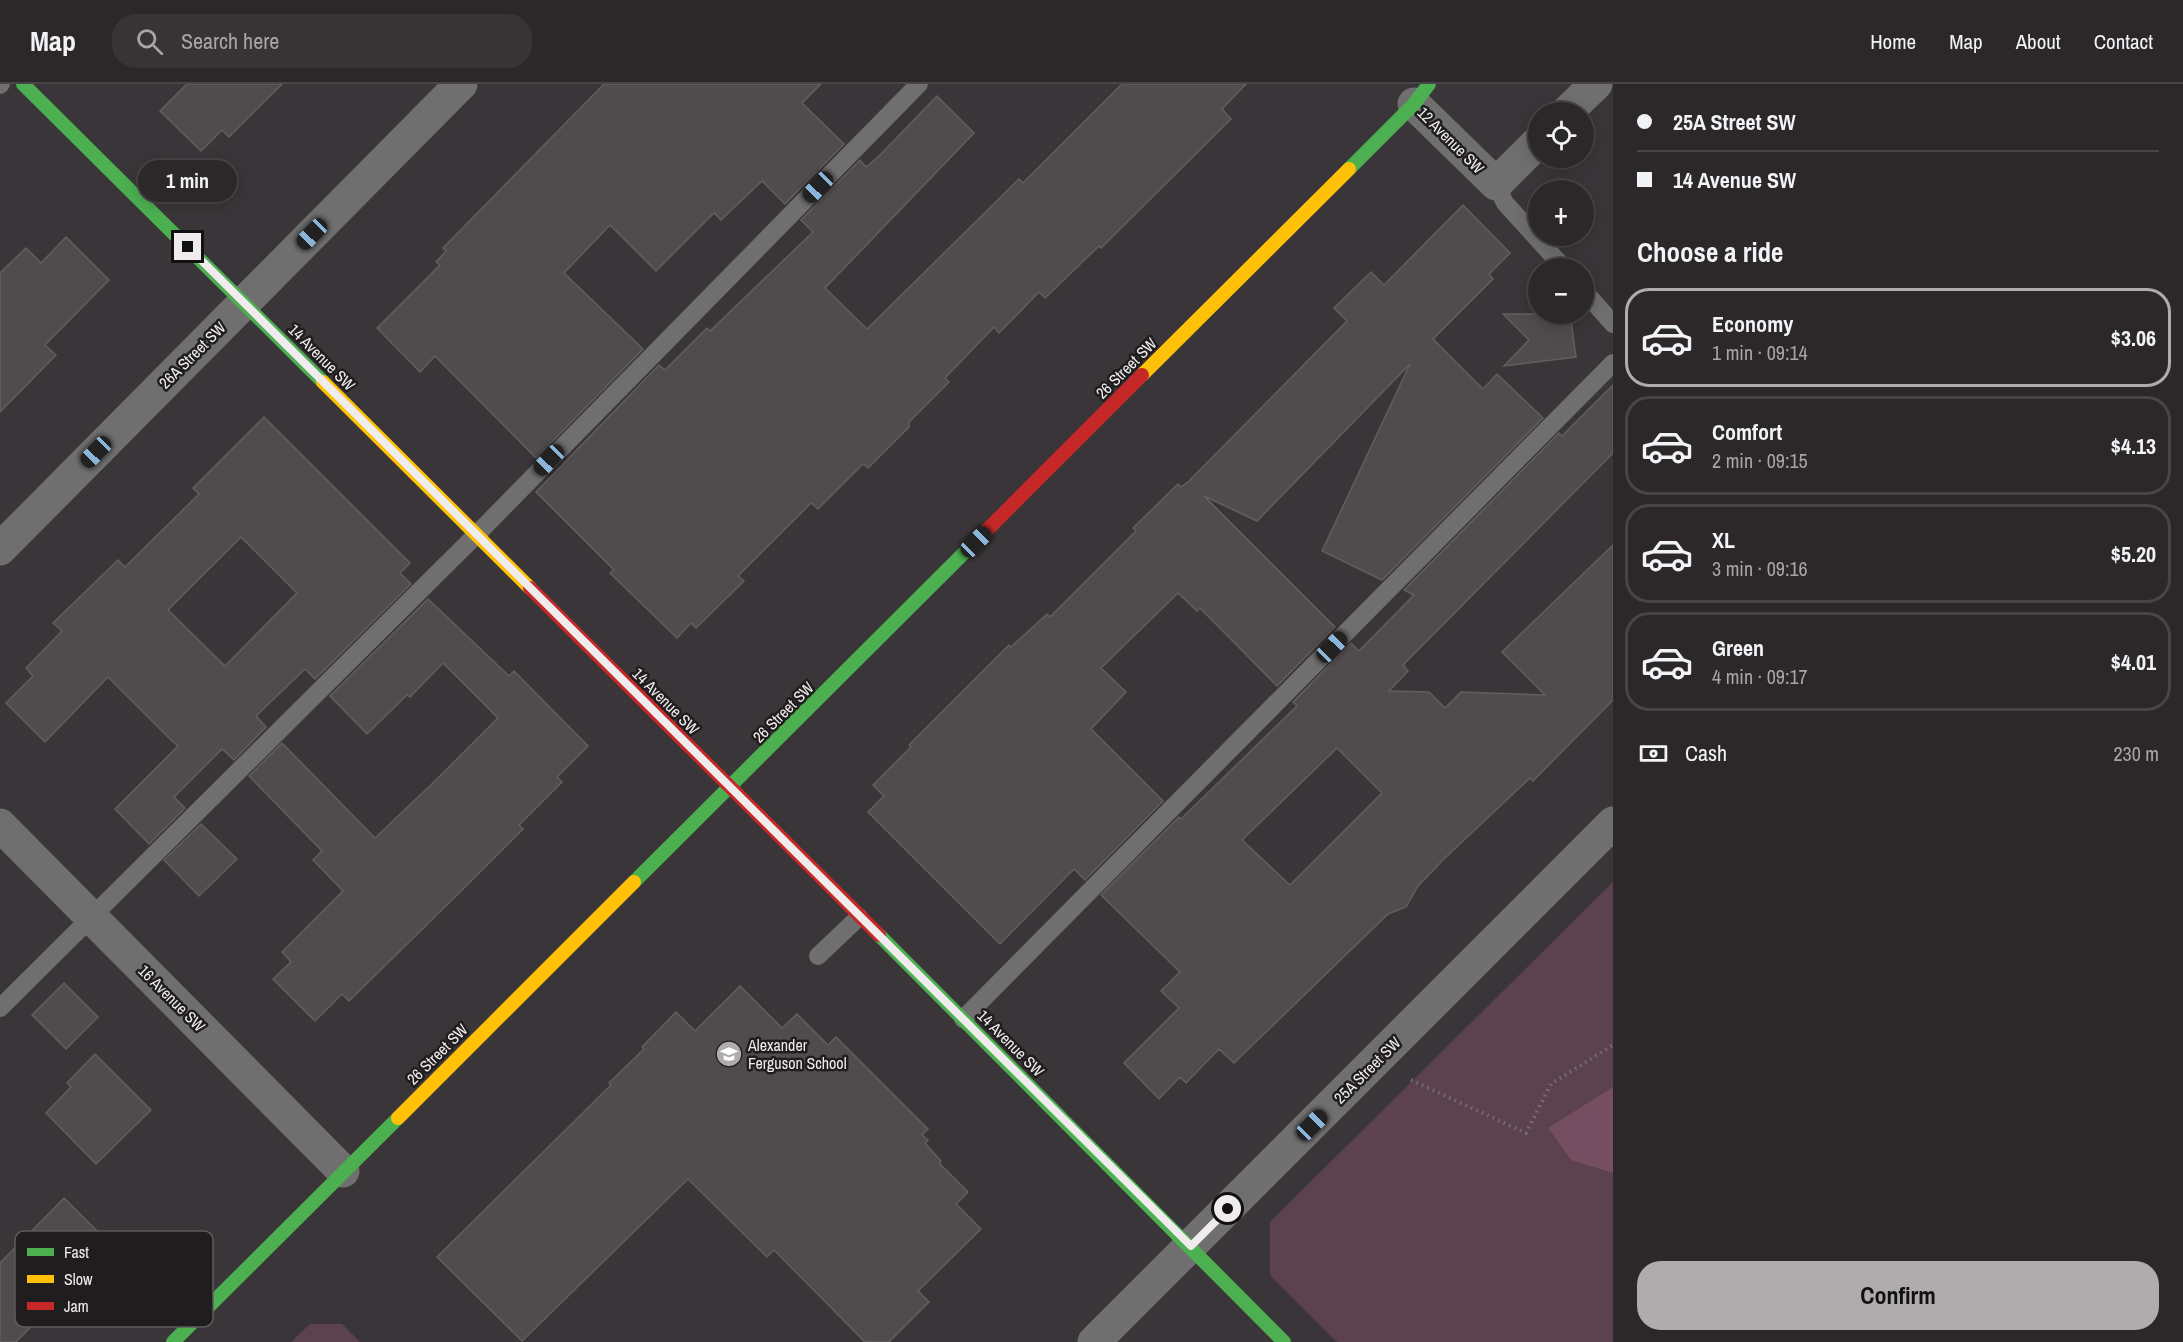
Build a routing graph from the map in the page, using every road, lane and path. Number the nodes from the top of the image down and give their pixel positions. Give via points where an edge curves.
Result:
1 (23, 84) edge
2 (461, 84) edge
3 (919, 84) edge
4 (1441, 84) edge
5 (1596, 84) edge
6 (1422, 94) edge
7 (1578, 102) edge
8 (1528, 152) edge
9 (1496, 184) junction
10 (1555, 258) edge
11 (1594, 302) edge
12 (243, 303) junction
13 (1613, 324) edge
14 (1613, 363) edge
15 (477, 534) junction
16 (0, 549) edge
17 (729, 789) junction
18 (1613, 823) edge
19 (0, 825) edge
20 (93, 917) junction
21 (859, 917) junction
22 (818, 956) dead end
23 (0, 1008) edge
24 (963, 1019) junction
25 (1613, 1045) edge
26 (1406, 1077) dead end
27 (343, 1171) junction
28 (1191, 1246) junction
29 (213, 1302) edge
30 (188, 1327) edge
31 (173, 1342) edge
32 (1094, 1342) edge
33 (1284, 1342) edge

1 - 12 street, 14 Avenue SW
2 - 12 street, 26A Street SW
3 - 15 lane
4 - 6 street, 26 Street SW
5 - 7 street
6 - 9 street, 12 Avenue SW
6 - 17 street, 26 Street SW
8 - 9 street, 12 Avenue SW
9 - 10 lane via 1505,203
11 - 13 lane
12 - 15 street, 14 Avenue SW
12 - 16 street, 26A Street SW
14 - 24 lane
15 - 17 street, 14 Avenue SW
15 - 20 lane
17 - 21 street, 14 Avenue SW
17 - 27 street, 26 Street SW
18 - 28 street, 25A Street SW
19 - 20 street, 16 Avenue SW
20 - 23 lane
20 - 27 street, 16 Avenue SW
21 - 22 lane
21 - 24 street, 14 Avenue SW
24 - 28 street, 14 Avenue SW
25 - 26 path via 1551,1084 1526,1133
27 - 29 street, 26 Street SW
28 - 32 street, 25A Street SW
28 - 33 street, 14 Avenue SW
30 - 31 street, 26 Street SW

